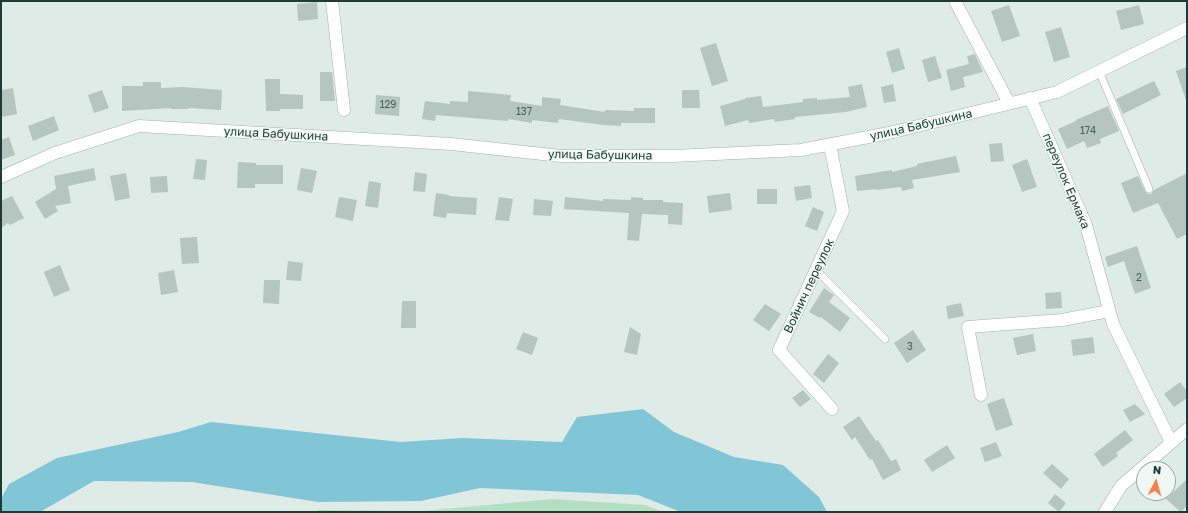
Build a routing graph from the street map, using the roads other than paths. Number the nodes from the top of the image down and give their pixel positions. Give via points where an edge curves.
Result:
1 (332, 1) edge
2 (955, 1) edge
3 (1187, 28) edge
4 (1098, 71) junction
5 (1030, 98) junction
6 (1009, 103) junction
7 (344, 110) dead end
8 (830, 144) junction
9 (1, 177) edge
10 (1149, 189) dead end
11 (816, 270) junction
12 (1109, 311) junction
13 (885, 339) dead end
14 (981, 395) dead end
15 (832, 409) dead end
16 (1187, 429) edge
17 (1171, 442) junction
18 (1105, 512) edge

1 - 7 street
2 - 6 street
3 - 4 street, улица Бабушкина
4 - 5 street, улица Бабушкина via 1058,92
4 - 10 lane
5 - 6 street, улица Бабушкина
5 - 12 street, переулок Ермака via 1086,224
6 - 8 street, улица Бабушкина via 889,133
8 - 9 street, улица Бабушкина via 801,150 680,156 561,156 451,144 139,126 54,153
8 - 11 street, Войнич переулок via 843,211
11 - 13 lane
11 - 15 street, Войнич переулок via 779,350
12 - 14 street via 1062,320 968,327
12 - 17 street, переулок Ермака
16 - 17 street
17 - 18 street via 1121,486

